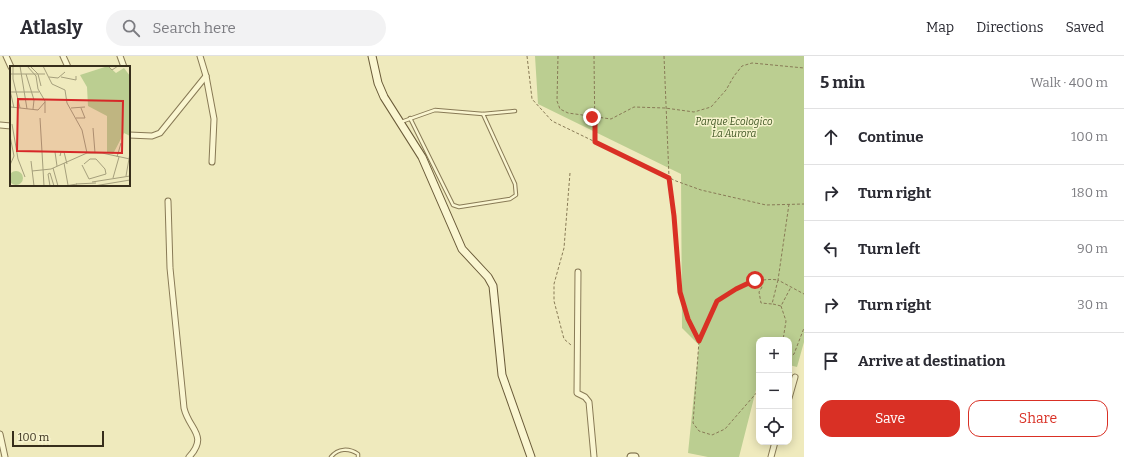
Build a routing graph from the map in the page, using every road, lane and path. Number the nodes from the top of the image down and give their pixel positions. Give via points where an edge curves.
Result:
1 (6, 56) edge
2 (63, 56) edge
3 (120, 56) edge
4 (200, 56) edge
5 (372, 56) edge
6 (527, 56) edge
7 (558, 56) edge
8 (594, 56) edge
9 (664, 56) edge
10 (11, 66) edge
11 (68, 66) edge
12 (124, 66) edge
13 (804, 68) edge
14 (206, 76) junction
15 (665, 108) junction
16 (515, 111) dead end
17 (483, 114) junction
18 (410, 118) junction
19 (595, 118) junction
20 (401, 122) junction
21 (0, 125) edge
22 (10, 126) edge
23 (130, 134) edge
24 (595, 142) junction
25 (212, 162) dead end
26 (570, 173) dead end
27 (669, 178) junction
28 (168, 201) dead end
29 (789, 204) junction
30 (804, 204) edge
31 (578, 272) dead end
32 (762, 279) junction
33 (778, 280) junction
34 (791, 287) junction
35 (804, 294) edge
36 (772, 304) junction
37 (782, 306) junction
38 (804, 328) edge
39 (783, 337) edge
40 (699, 341) junction
41 (577, 347) junction
42 (792, 356) edge
43 (795, 377) dead end
44 (792, 388) edge
45 (756, 393) edge
46 (0, 434) edge
47 (774, 445) edge
48 (5, 457) edge
49 (189, 457) edge
50 (331, 457) edge
51 (358, 457) edge
52 (532, 457) edge
53 (594, 457) edge
54 (631, 457) edge
55 (635, 457) edge
56 (770, 457) edge

1 - 10 street
2 - 11 street
3 - 12 street
4 - 14 street
5 - 20 street via 384,97
6 - 24 path via 532,99 552,121
7 - 19 path via 557,101 560,109
8 - 19 path
9 - 15 path
13 - 15 path via 752,63 742,66 711,107 694,112
14 - 23 street via 158,135
14 - 25 street via 214,119
15 - 19 path via 634,107 611,119
15 - 27 path
16 - 17 lane
17 - 18 lane via 435,110
17 - 18 lane via 515,184 516,195 510,199 459,207 452,204
18 - 20 lane
19 - 24 path
20 - 52 street via 422,157 462,249 493,286 503,379
21 - 22 street
24 - 27 path
26 - 41 path via 564,248 554,284 554,301 564,339 568,344
27 - 29 path via 701,190 766,205
27 - 40 path via 680,292 688,319
28 - 49 street via 170,274 184,408 186,417 198,436 198,446
29 - 30 path
29 - 33 path
31 - 41 street
32 - 33 path
32 - 36 path via 759,292 761,303
32 - 40 path via 736,289 717,301
33 - 34 path
33 - 36 path
34 - 35 path
34 - 37 path
36 - 37 path
37 - 39 path via 786,321
38 - 42 path
40 - 45 path via 693,423 699,431 712,435 725,429
41 - 53 street via 577,393 588,402
43 - 44 street
46 - 48 street
47 - 56 street
50 - 51 lane via 337,451 344,450 353,451
54 - 55 street

